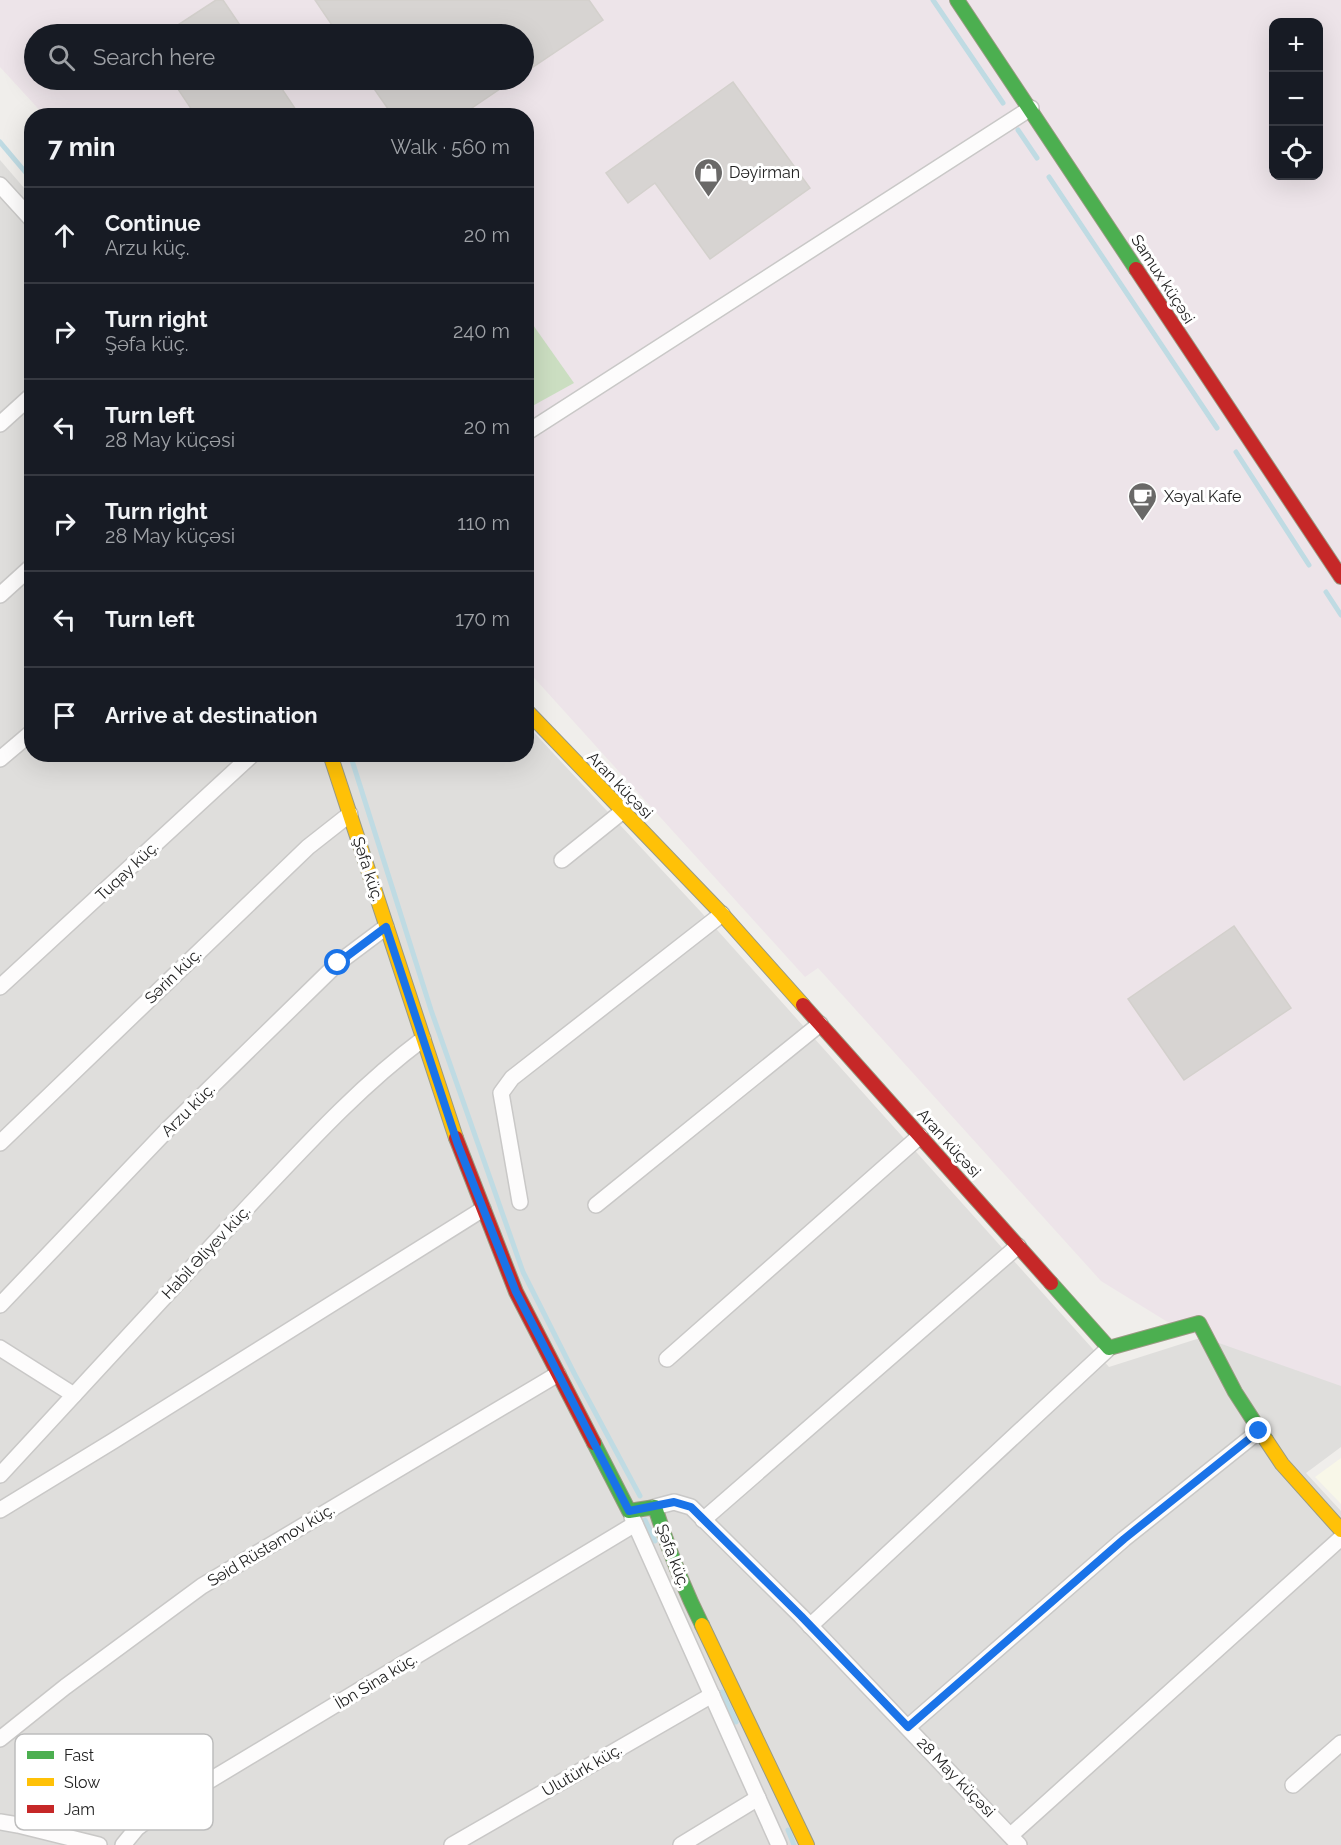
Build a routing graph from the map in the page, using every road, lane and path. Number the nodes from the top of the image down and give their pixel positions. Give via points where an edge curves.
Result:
1 (957, 0) edge
2 (1031, 108) junction
3 (0, 184) edge
4 (24, 211) edge
5 (24, 402) edge
6 (0, 424) edge
7 (534, 428) edge
8 (24, 573) edge
9 (1341, 577) edge
10 (0, 595) edge
11 (534, 718) edge
12 (24, 739) edge
13 (0, 759) edge
14 (244, 762) edge
15 (333, 762) edge
16 (623, 811) junction
17 (350, 814) junction
18 (562, 860) dead end
19 (722, 914) junction
20 (386, 927) junction
21 (0, 987) edge
22 (820, 1024) junction
23 (423, 1039) junction
24 (920, 1136) junction
25 (0, 1143) edge
26 (520, 1202) dead end
27 (596, 1205) dead end
28 (483, 1209) junction
29 (1018, 1246) junction
30 (0, 1305) edge
31 (0, 1347) edge
32 (1109, 1348) junction
33 (667, 1359) dead end
34 (558, 1374) junction
35 (74, 1395) junction
36 (1259, 1431) junction
37 (0, 1475) edge
38 (655, 1507) junction
39 (0, 1510) edge
40 (632, 1518) junction
41 (703, 1520) junction
42 (1341, 1530) edge
43 (1341, 1538) edge
44 (810, 1626) junction
45 (712, 1695) junction
46 (908, 1727) junction
47 (0, 1739) edge
48 (1341, 1743) edge
49 (213, 1778) edge
50 (1293, 1785) dead end
51 (758, 1798) junction
52 (0, 1822) edge
53 (15, 1824) edge
54 (38, 1830) edge
55 (135, 1830) edge
56 (1015, 1840) edge
57 (99, 1845) edge
58 (123, 1845) edge
59 (452, 1845) edge
60 (681, 1845) edge
61 (779, 1845) edge
62 (807, 1845) edge

1 - 2 street, Samux küçəsi
2 - 7 street
2 - 9 street, Samux küçəsi
3 - 4 street
5 - 6 street
8 - 10 street
11 - 16 street, Aran küçəsi
12 - 13 street
14 - 21 street, Tuqay küç.
15 - 17 street, Şəfa küç.
16 - 18 street
16 - 19 street, Aran küçəsi
17 - 20 street, Şəfa küç.
17 - 25 street, Sərin küç. via 308,847
19 - 22 street, Aran küçəsi
19 - 26 street via 512,1078 501,1093
20 - 23 street, Şəfa küç.
20 - 30 street, Arzu küç. via 338,963 168,1129
22 - 24 street, Aran küçəsi
22 - 27 street
23 - 28 street, Şəfa küç.
23 - 35 street, Habil Əliyev küç. via 303,1148
24 - 29 street, Aran küçəsi
24 - 33 street
28 - 34 street, Şəfa küç. via 516,1292
28 - 39 street
29 - 32 street, Aran küçəsi
29 - 41 street
31 - 35 street
32 - 36 street via 1199,1323
32 - 44 street
34 - 40 street, Şəfa küç.
34 - 47 street, Səid Rüstəmov küç. via 202,1586
35 - 37 street, Habil Əliyev küç.
36 - 42 street via 1282,1464
36 - 46 street via 1124,1539
38 - 40 street, Şəfa küç.
38 - 41 street, 28 May küçəsi via 682,1503
38 - 62 street, Şəfa küç. via 687,1594
40 - 45 street
40 - 49 street, İbn Sina küç.
41 - 44 street, 28 May küçəsi
43 - 56 street
44 - 46 street, 28 May küçəsi
45 - 51 street
45 - 59 street, Ulutürk küç.
46 - 56 street, 28 May küçəsi
48 - 50 street
51 - 60 street
51 - 61 street
52 - 53 street
54 - 57 street
55 - 58 street, İbn Sina küç.

